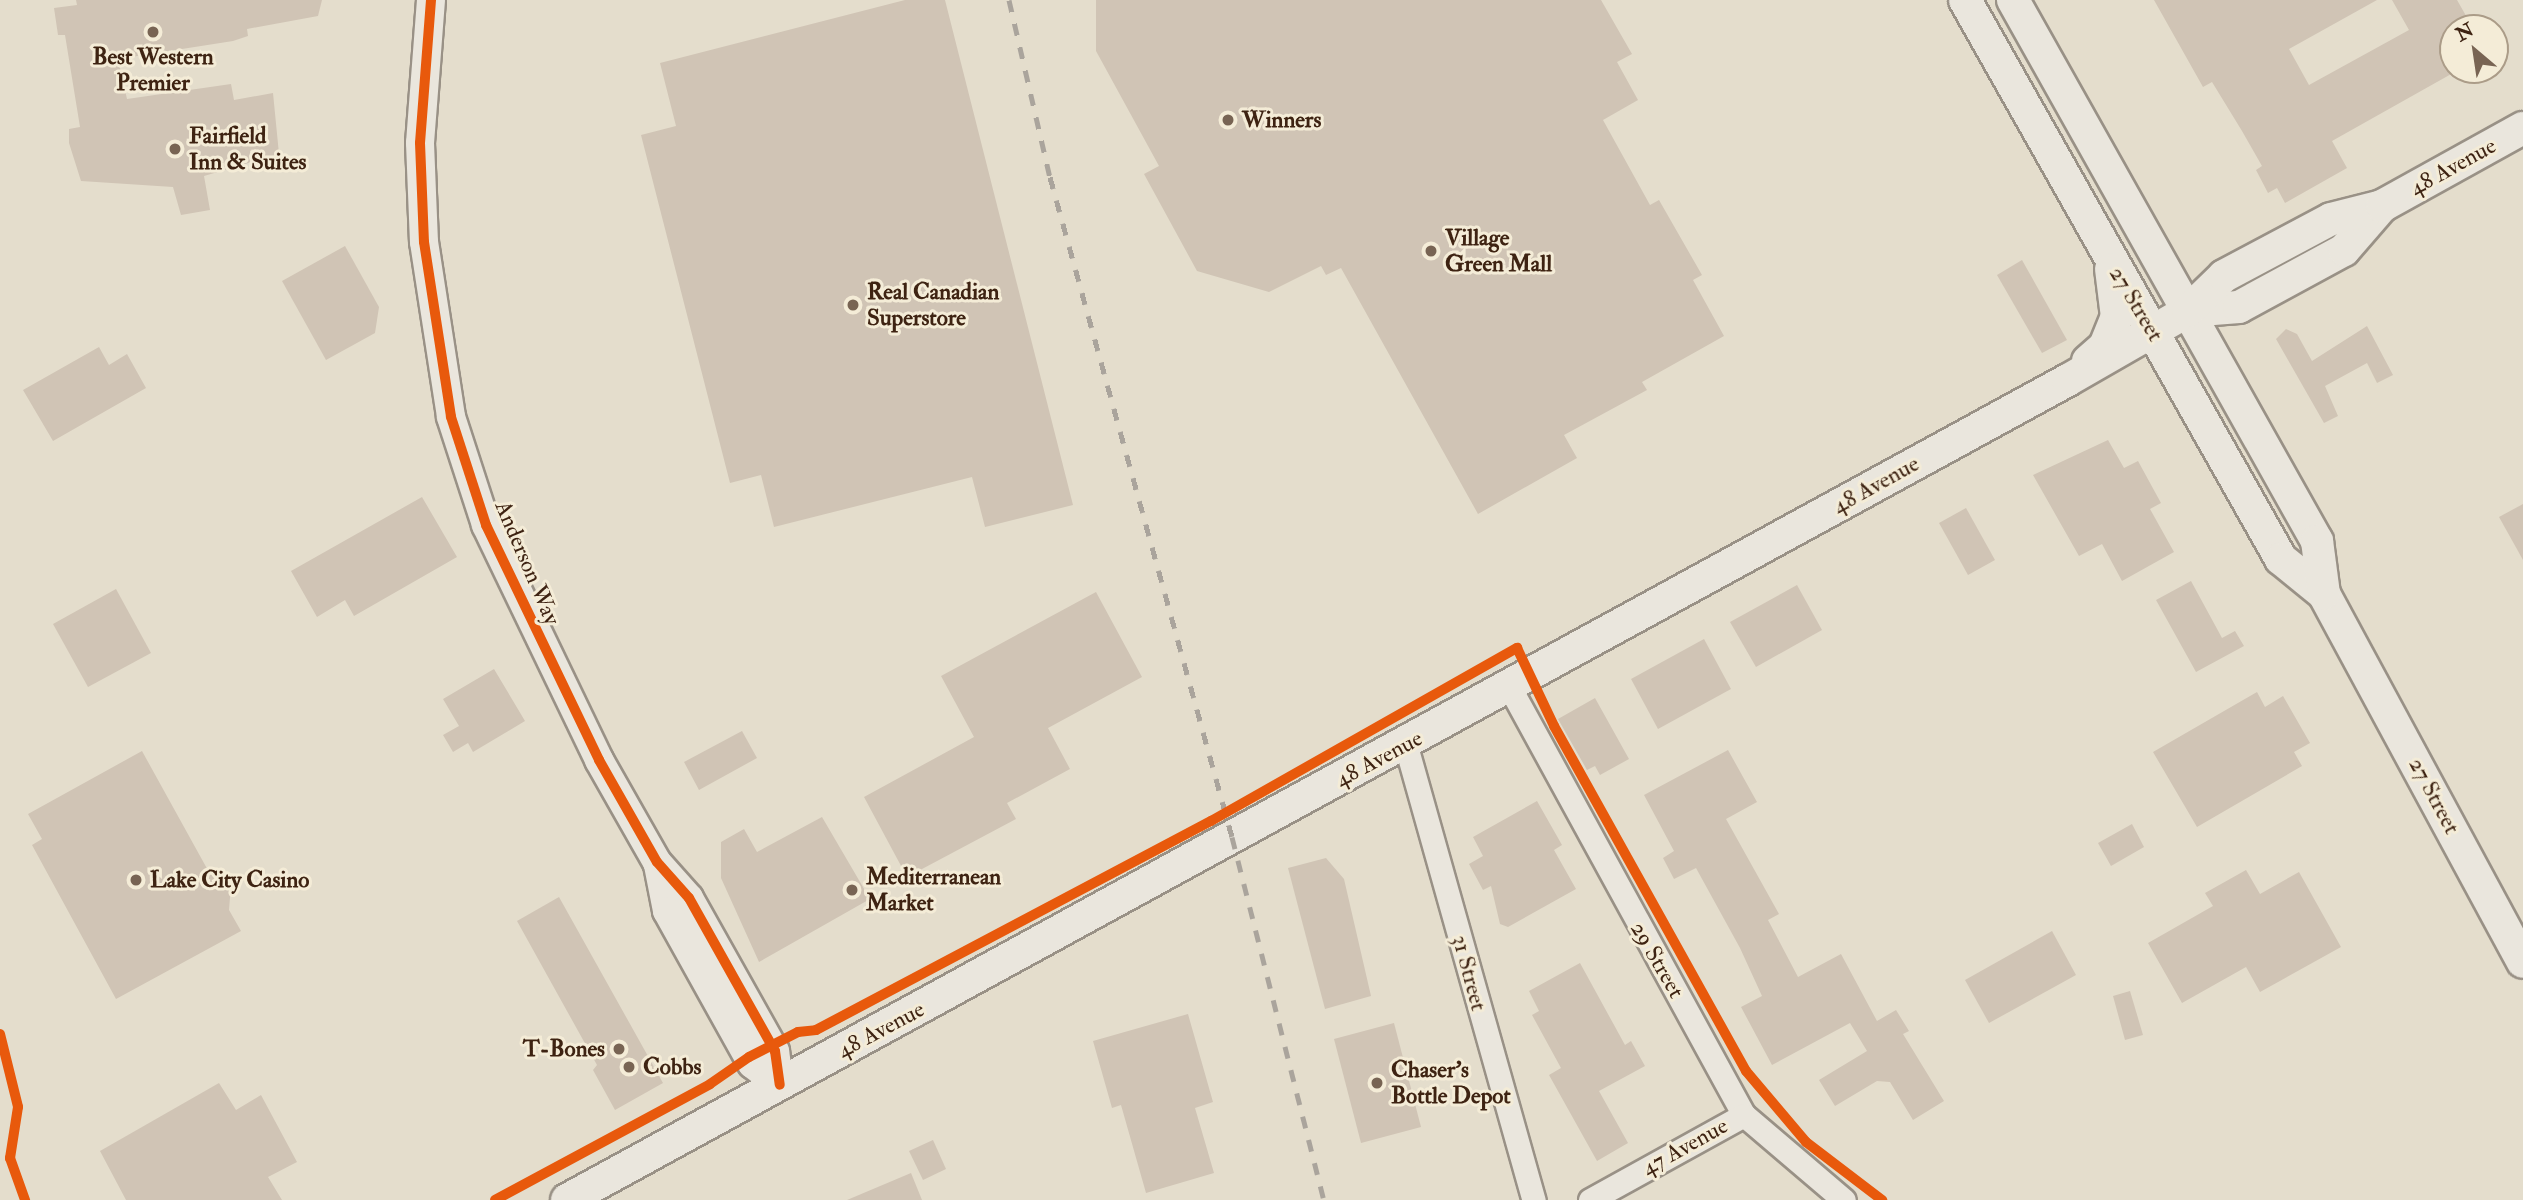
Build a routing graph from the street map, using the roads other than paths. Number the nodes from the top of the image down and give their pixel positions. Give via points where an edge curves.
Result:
1 (431, 0) edge
2 (1965, 0) edge
3 (2013, 0) edge
4 (2523, 128) edge
5 (2110, 261) junction
6 (2188, 311) junction
7 (2153, 330) junction
8 (2067, 380) junction
9 (2325, 594) junction
10 (1510, 688) junction
11 (1406, 746) junction
12 (2523, 962) edge
13 (780, 1085) junction
14 (1744, 1115) junction
15 (566, 1200) edge
16 (1534, 1200) edge
17 (1590, 1200) edge
18 (1844, 1200) edge

1 - 13 street, Anderson Way via 420,188 451,417 486,525 545,658 657,862 689,898 775,1051
2 - 5 main road, 27 Street
3 - 6 main road, 27 Street
4 - 6 main road, 48 Avenue via 2382,206 2331,219 2234,270
5 - 7 main road, 27 Street
5 - 8 main road via 2117,317 2105,346
6 - 7 main road, 48 Avenue
6 - 9 main road, 27 Street via 2316,541
7 - 8 main road, 48 Avenue
7 - 9 main road, 27 Street via 2281,559
8 - 10 main road, 48 Avenue
9 - 12 main road, 27 Street
10 - 11 main road, 48 Avenue
10 - 14 street, 29 Street
11 - 13 main road, 48 Avenue
11 - 16 street, 31 Street
13 - 15 main road, 48 Avenue
14 - 17 street, 47 Avenue
14 - 18 street, 29 Street

